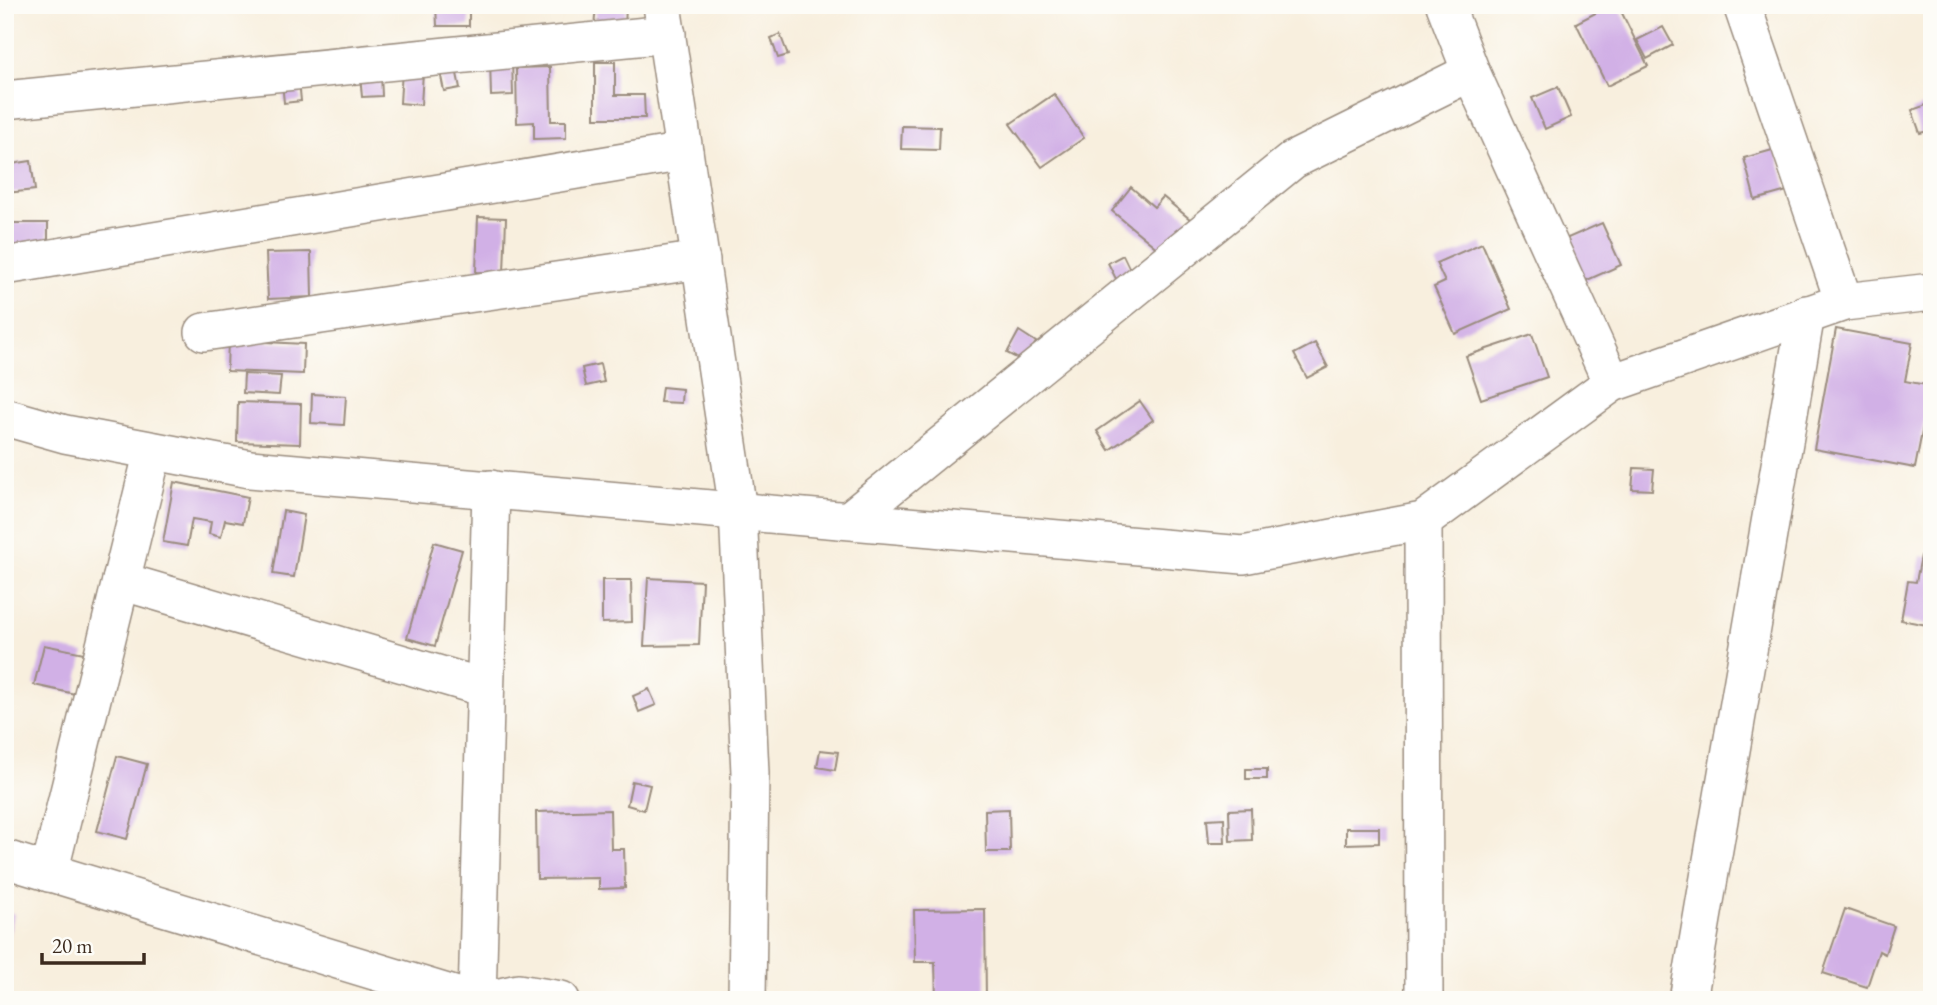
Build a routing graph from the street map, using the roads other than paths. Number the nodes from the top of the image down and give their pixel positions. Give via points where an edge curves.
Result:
1 (1445, 5) edge
2 (1742, 5) edge
3 (665, 20) edge
4 (1471, 72) junction
5 (5, 100) edge
6 (684, 152) junction
7 (701, 260) junction
8 (5, 266) edge
9 (1932, 292) edge
10 (1843, 302) junction
11 (1806, 314) junction
12 (204, 332) dead end
13 (1612, 383) junction
14 (5, 417) edge
15 (153, 450) junction
16 (491, 489) junction
17 (738, 510) junction
18 (849, 520) junction
19 (1423, 521) junction
20 (121, 581) junction
21 (485, 688) junction
22 (5, 859) edge
23 (48, 873) junction
24 (470, 1000) edge
25 (477, 1000) edge
26 (487, 1000) edge
27 (561, 1000) edge
28 (747, 1000) edge
29 (1424, 1000) edge
30 (1688, 1000) edge

1 - 4 street
2 - 10 street
3 - 5 street
3 - 6 street
4 - 13 street
4 - 18 street via 1293,160
6 - 7 street
6 - 8 street
7 - 12 street
7 - 17 street
9 - 10 street
10 - 11 street
11 - 13 street
11 - 30 street
13 - 19 street
14 - 15 street
15 - 16 street via 250,470
15 - 20 street
16 - 17 street
16 - 21 street
17 - 18 street
17 - 28 street via 750,773
18 - 19 street via 1243,555
19 - 29 street
20 - 21 street
20 - 23 street
21 - 25 street
22 - 23 street
23 - 24 street
26 - 27 street via 517,993

